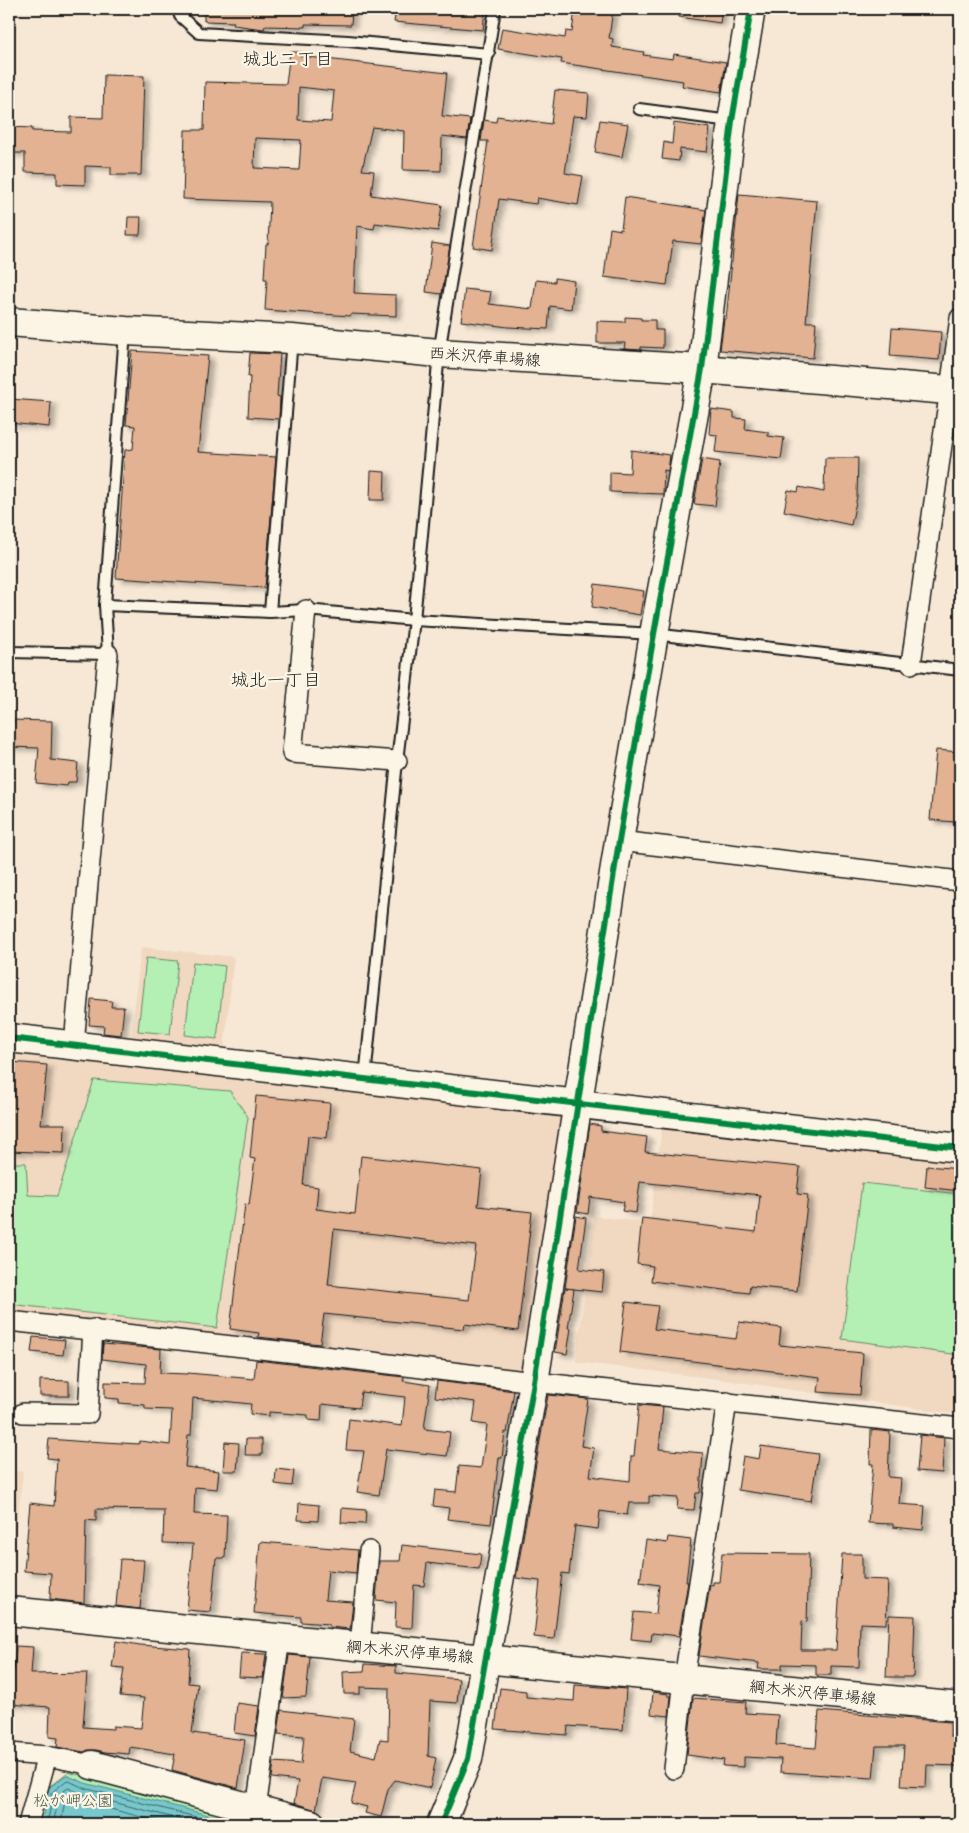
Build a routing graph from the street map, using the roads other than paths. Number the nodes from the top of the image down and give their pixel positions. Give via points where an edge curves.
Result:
1 (178, 9) edge
2 (496, 9) edge
3 (751, 9) edge
4 (489, 54) junction
5 (639, 109) dead end
6 (732, 121) junction
7 (960, 318) edge
8 (9, 322) edge
9 (126, 331) junction
10 (292, 339) junction
11 (440, 353) junction
12 (702, 370) junction
13 (955, 390) edge
14 (105, 605) junction
15 (306, 610) junction
16 (270, 612) junction
17 (414, 620) junction
18 (654, 634) junction
19 (9, 652) edge
20 (108, 654) junction
21 (911, 664) junction
22 (960, 670) edge
23 (397, 761) junction
24 (619, 842) junction
25 (960, 881) edge
26 (9, 1038) edge
27 (74, 1045) junction
28 (365, 1079) junction
29 (578, 1103) junction
30 (960, 1148) edge
31 (9, 1321) edge
32 (93, 1329) junction
33 (534, 1382) junction
34 (727, 1402) junction
35 (23, 1413) dead end
36 (960, 1428) edge
37 (369, 1551) dead end
38 (9, 1611) edge
39 (280, 1639) junction
40 (360, 1646) junction
41 (485, 1658) junction
42 (684, 1679) junction
43 (960, 1707) edge
44 (9, 1753) edge
45 (47, 1756) junction
46 (92, 1765) joint
47 (674, 1768) dead end
48 (256, 1810) junction
49 (28, 1824) edge
50 (311, 1824) edge
51 (442, 1824) edge

1 - 4 lane via 180,16 199,33 348,41
2 - 4 lane
3 - 6 street
4 - 11 lane
5 - 6 lane
6 - 12 street
7 - 13 street
8 - 9 street, 西米沢停車場線
9 - 10 street, 西米沢停車場線
9 - 14 lane
10 - 11 street, 西米沢停車場線
10 - 16 lane
11 - 12 street, 西米沢停車場線
11 - 17 lane
12 - 13 street, 西米沢停車場線
12 - 18 street
13 - 21 street
14 - 16 lane
14 - 20 lane
15 - 16 lane
15 - 17 lane
15 - 23 street via 292,753
17 - 18 lane
17 - 23 lane
18 - 21 lane
18 - 24 street
19 - 20 lane
20 - 27 street
21 - 22 lane
23 - 28 lane
24 - 25 street
24 - 29 street
26 - 27 street
27 - 28 street
28 - 29 street
29 - 30 street
29 - 33 street
31 - 32 street
32 - 33 street
32 - 35 street via 88,1414
33 - 34 street
33 - 41 street
34 - 36 street
34 - 42 street
37 - 40 street
38 - 39 street, 綱木米沢停車場線
39 - 40 street, 綱木米沢停車場線
39 - 48 street
40 - 41 street, 綱木米沢停車場線
41 - 42 street, 綱木米沢停車場線
41 - 51 street via 468,1759
42 - 43 street, 綱木米沢停車場線
42 - 47 street
44 - 45 street
45 - 46 street
45 - 49 street
46 - 48 street
48 - 50 street

